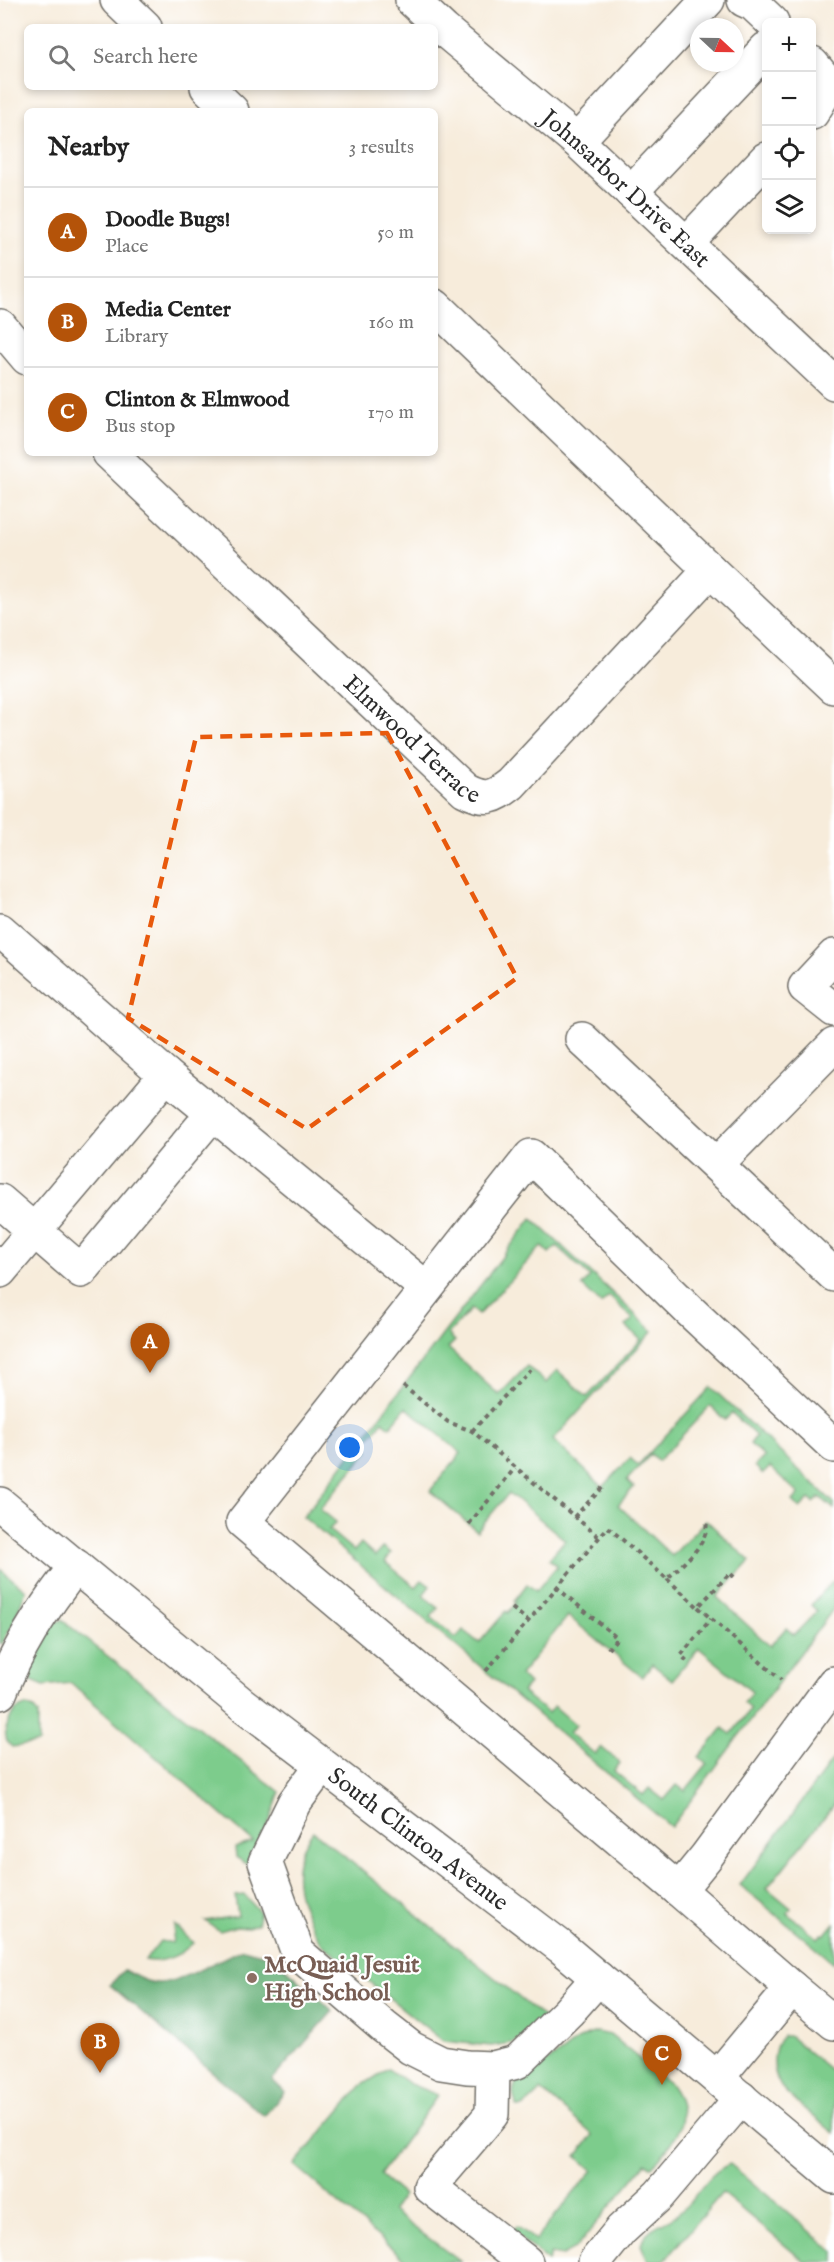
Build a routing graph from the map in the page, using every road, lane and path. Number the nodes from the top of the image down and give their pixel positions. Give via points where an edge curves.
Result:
1 (117, 0) edge
2 (412, 0) edge
3 (708, 0) edge
4 (744, 0) edge
5 (768, 18) edge
6 (142, 24) edge
7 (438, 24) edge
8 (438, 24) edge
9 (762, 53) edge
10 (816, 69) edge
11 (210, 90) edge
12 (816, 107) edge
13 (229, 108) edge
14 (577, 141) junction
15 (762, 163) edge
16 (631, 192) junction
17 (687, 243) junction
18 (438, 309) edge
19 (0, 326) edge
20 (24, 354) edge
21 (834, 383) edge
22 (112, 456) edge
23 (710, 570) junction
24 (834, 687) edge
25 (0, 930) edge
26 (834, 956) edge
27 (834, 1010) edge
28 (582, 1039) dead end
29 (834, 1045) edge
30 (166, 1075) junction
31 (213, 1113) junction
32 (717, 1164) junction
33 (0, 1202) edge
34 (35, 1231) junction
35 (0, 1271) edge
36 (834, 1275) edge
37 (426, 1288) junction
38 (531, 1369) dead end
39 (403, 1386) dead end
40 (472, 1431) junction
41 (834, 1446) edge
42 (516, 1468) junction
43 (603, 1487) dead end
44 (0, 1504) edge
45 (574, 1517) junction
46 (706, 1520) dead end
47 (469, 1524) dead end
48 (599, 1537) junction
49 (75, 1566) junction
50 (734, 1577) dead end
51 (667, 1579) junction
52 (556, 1587) junction
53 (698, 1607) junction
54 (512, 1608) dead end
55 (711, 1619) junction
56 (528, 1622) junction
57 (608, 1649) dead end
58 (687, 1660) dead end
59 (486, 1671) dead end
60 (781, 1680) dead end
61 (834, 1683) edge
62 (0, 1693) edge
63 (322, 1765) junction
64 (679, 1890) junction
65 (598, 1978) junction
66 (792, 1988) junction
67 (834, 2023) edge
68 (493, 2068) junction
69 (729, 2088) junction
70 (834, 2177) edge
71 (526, 2262) edge
72 (595, 2262) edge

1 - 6 street
2 - 7 street, Johnsarbor Drive East
3 - 14 street
4 - 5 street
8 - 14 street, Johnsarbor Drive East
9 - 16 street
10 - 12 street via 823,77 825,92
11 - 13 street
14 - 16 street, Johnsarbor Drive East
15 - 17 street
16 - 17 street, Johnsarbor Drive East
17 - 21 street, Johnsarbor Drive East
18 - 23 street
19 - 20 street
22 - 23 street, Elmwood Terrace via 465,790 486,798 498,795 511,784
23 - 24 street
25 - 30 street
26 - 27 street via 805,987
28 - 32 street
29 - 32 street
30 - 31 street
30 - 34 street
31 - 34 street via 81,1271
31 - 37 street
32 - 36 street
33 - 34 street
34 - 35 street
37 - 41 street via 531,1156
37 - 64 street via 243,1522
38 - 40 path
39 - 40 path via 448,1422
40 - 42 path
42 - 45 path
42 - 47 path
43 - 45 path
44 - 49 street, South Clinton Avenue
45 - 48 path
46 - 51 path via 704,1540
48 - 51 path via 608,1527
48 - 52 path
49 - 62 street via 47,1602
49 - 63 street, South Clinton Avenue
50 - 53 path via 730,1573
51 - 53 path
52 - 56 path
52 - 57 path via 617,1638
53 - 55 path
54 - 56 path
55 - 58 path via 681,1655
55 - 60 path
56 - 59 path
61 - 64 street
63 - 65 street, South Clinton Avenue
63 - 68 street via 294,1803 265,1862 297,1953 411,2048 441,2062
64 - 66 street
65 - 68 street via 517,2062
65 - 69 street, South Clinton Avenue
66 - 67 street
66 - 69 street
68 - 71 street via 492,2114 430,2187
69 - 70 street, South Clinton Avenue
69 - 72 street via 659,2195 621,2230

